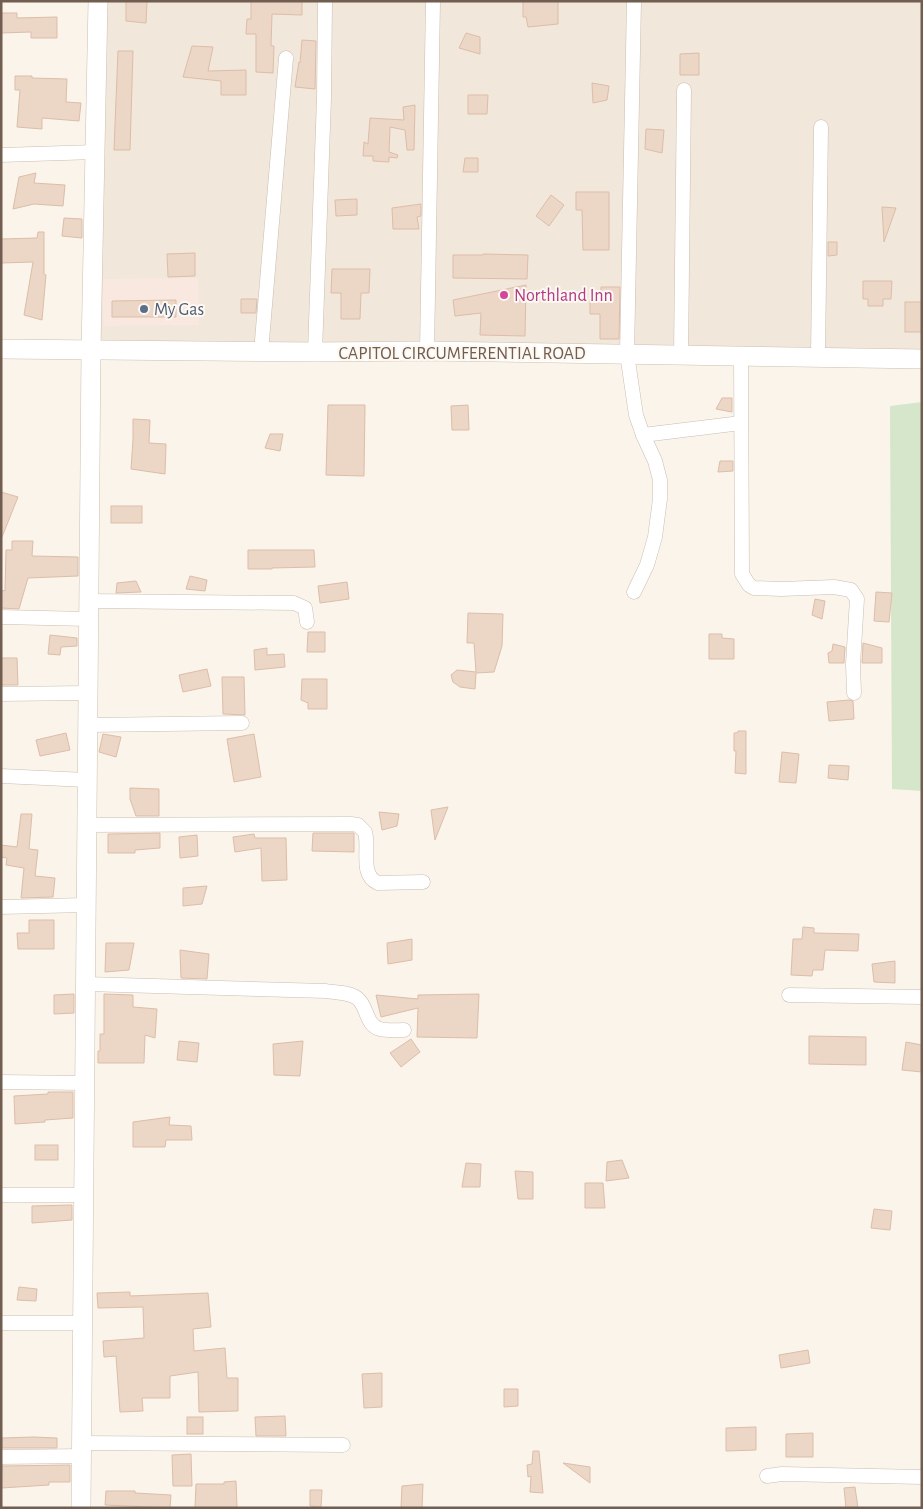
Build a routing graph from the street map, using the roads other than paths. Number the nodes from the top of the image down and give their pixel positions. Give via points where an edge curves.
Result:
1 (98, 1) edge
2 (326, 1) edge
3 (433, 1) edge
4 (634, 1) edge
5 (286, 58) dead end
6 (684, 90) dead end
7 (821, 127) dead end
8 (96, 152) junction
9 (1, 155) edge
10 (1, 349) edge
11 (91, 350) junction
12 (427, 351) junction
13 (261, 352) junction
14 (315, 352) junction
15 (627, 354) junction
16 (681, 355) junction
17 (741, 356) junction
18 (818, 357) junction
19 (922, 359) edge
20 (741, 423) junction
21 (643, 434) junction
22 (634, 592) dead end
23 (89, 610) junction
24 (1, 617) edge
25 (307, 622) dead end
26 (88, 693) junction
27 (854, 693) dead end
28 (1, 694) edge
29 (242, 723) dead end
30 (88, 725) junction
31 (1, 776) edge
32 (87, 780) junction
33 (87, 825) junction
34 (423, 882) dead end
35 (86, 905) junction
36 (1, 907) edge
37 (86, 984) junction
38 (789, 995) dead end
39 (922, 997) edge
40 (404, 1030) dead end
41 (1, 1082) edge
42 (85, 1083) junction
43 (1, 1195) edge
44 (84, 1195) junction
45 (1, 1323) edge
46 (83, 1323) junction
47 (343, 1446) dead end
48 (82, 1450) junction
49 (1, 1457) edge
50 (767, 1476) dead end
51 (922, 1477) edge
52 (81, 1508) edge

1 - 8 street
2 - 14 street
3 - 12 street
4 - 15 street
5 - 13 street
6 - 16 street
7 - 18 street
8 - 9 street
8 - 11 street
10 - 11 street, CAPITOL CIRCUMFERENTIAL ROAD
11 - 13 street, CAPITOL CIRCUMFERENTIAL ROAD
11 - 23 street
12 - 14 street, CAPITOL CIRCUMFERENTIAL ROAD
12 - 15 street, CAPITOL CIRCUMFERENTIAL ROAD
13 - 14 street, CAPITOL CIRCUMFERENTIAL ROAD
15 - 16 street, CAPITOL CIRCUMFERENTIAL ROAD
15 - 21 street via 636,415
16 - 17 street, CAPITOL CIRCUMFERENTIAL ROAD
17 - 18 street, CAPITOL CIRCUMFERENTIAL ROAD
17 - 20 street
18 - 19 street, CAPITOL CIRCUMFERENTIAL ROAD
20 - 21 street
20 - 27 street via 742,574 754,588 834,587 851,590 857,605 852,664
21 - 22 street via 655,460 660,499 655,537 647,565
23 - 24 street
23 - 25 street via 294,603 305,608
23 - 26 street
26 - 28 street
26 - 30 street
29 - 30 street
30 - 32 street
31 - 32 street
32 - 33 street
33 - 34 street via 358,825 365,832 368,873 373,881
33 - 35 street
35 - 36 street
35 - 37 street
37 - 40 street via 347,994 363,1004 374,1027
37 - 42 street
38 - 39 street
41 - 42 street
42 - 44 street
43 - 44 street
44 - 46 street
45 - 46 street
46 - 48 street
47 - 48 street
48 - 49 street
48 - 52 street
50 - 51 street

